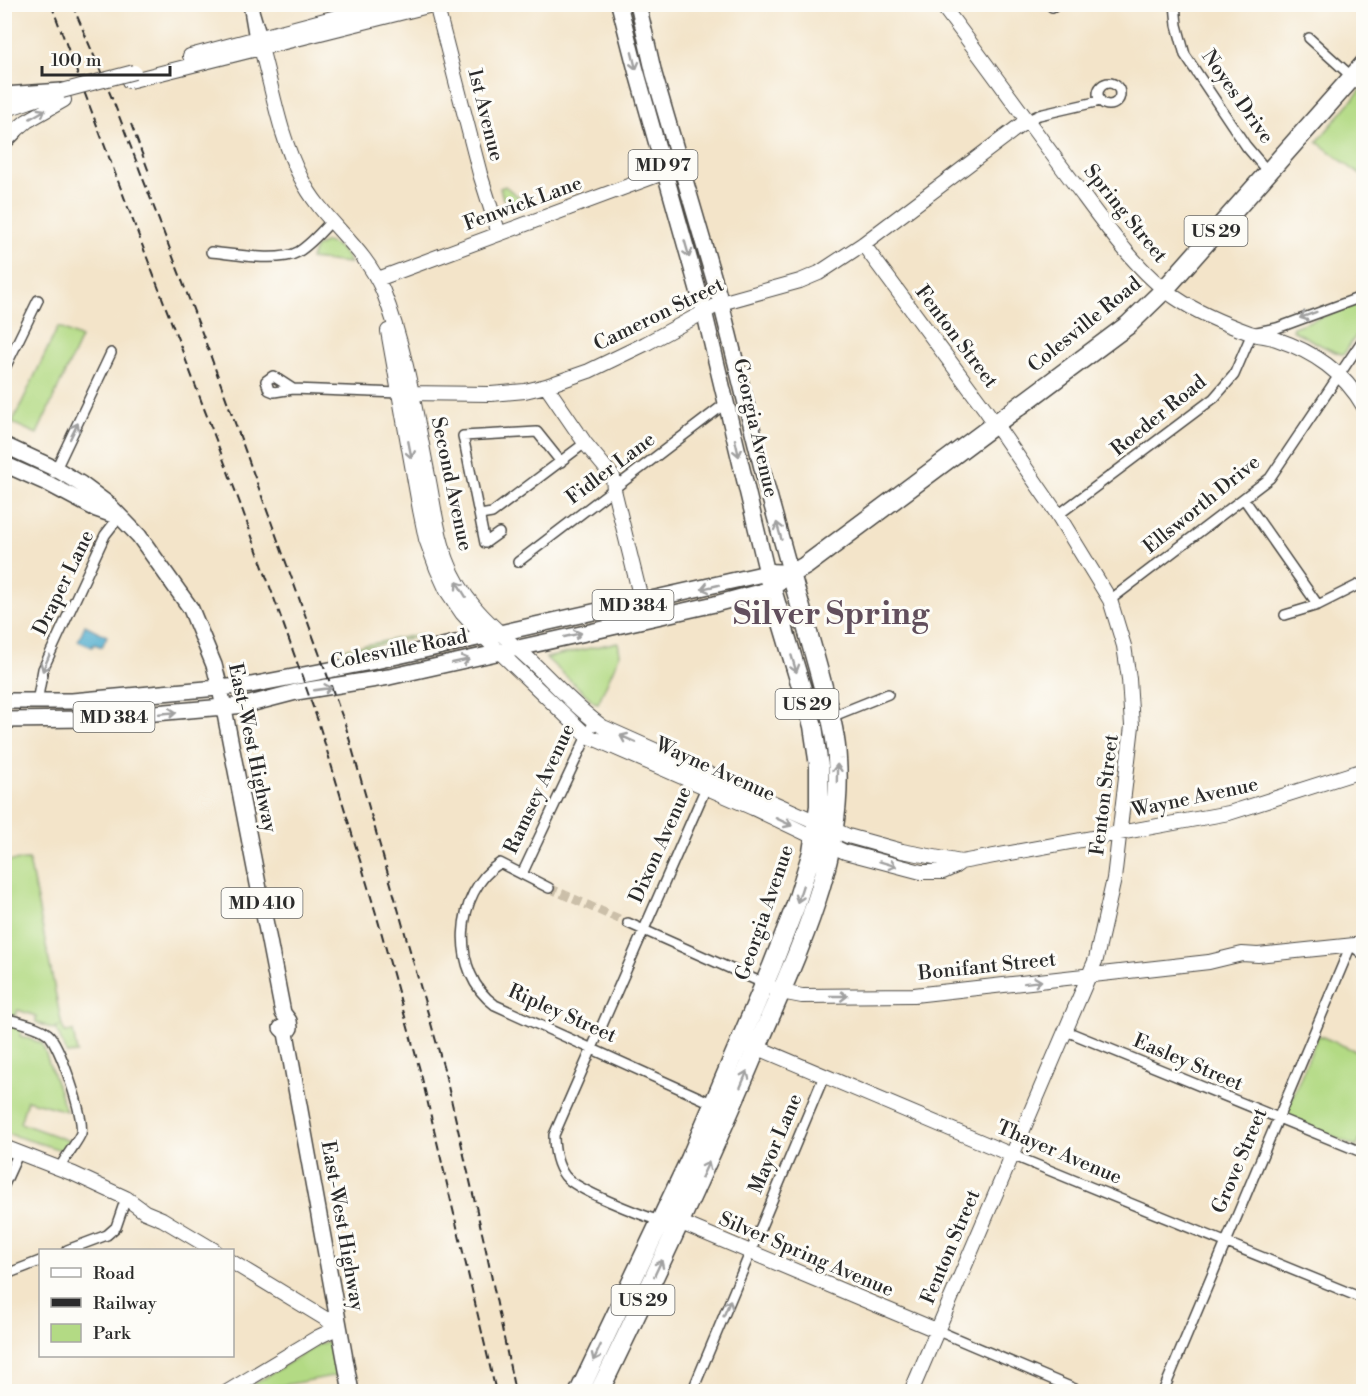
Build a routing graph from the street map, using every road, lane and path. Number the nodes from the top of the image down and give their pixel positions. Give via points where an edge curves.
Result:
1 (250, 4) edge
2 (385, 4) edge
3 (436, 4) edge
4 (620, 4) edge
5 (638, 4) edge
6 (941, 4) edge
7 (1051, 4) edge
8 (1057, 4) edge
9 (1175, 4) edge
10 (1309, 38) dead end
11 (259, 41) junction
12 (1357, 70) edge
13 (4, 95) edge
14 (63, 96) junction
15 (1100, 101) dead end
16 (4, 110) edge
17 (1026, 121) junction
18 (8, 136) edge
19 (682, 166) junction
20 (664, 172) junction
21 (1268, 172) junction
22 (332, 220) junction
23 (499, 234) junction
24 (863, 244) junction
25 (211, 252) dead end
26 (378, 279) junction
27 (1164, 290) junction
28 (1364, 296) edge
29 (38, 300) dead end
30 (721, 303) junction
31 (704, 311) junction
32 (1252, 333) junction
33 (1364, 338) edge
34 (111, 353) dead end
35 (718, 369) junction
36 (4, 370) edge
37 (1340, 374) junction
38 (546, 386) junction
39 (293, 389) dead end
40 (405, 393) junction
41 (726, 403) junction
42 (1364, 407) edge
43 (995, 424) junction
44 (752, 429) junction
45 (585, 443) junction
46 (4, 445) edge
47 (561, 462) junction
48 (4, 464) edge
49 (56, 469) junction
50 (50, 484) junction
51 (614, 490) junction
52 (1244, 499) junction
53 (480, 515) junction
54 (1058, 515) junction
55 (119, 517) junction
56 (499, 533) dead end
57 (518, 562) dead end
58 (791, 574) junction
59 (769, 581) junction
60 (1364, 582) edge
61 (1110, 600) junction
62 (642, 603) junction
63 (1318, 605) junction
64 (1285, 615) dead end
65 (491, 635) junction
66 (516, 648) junction
67 (501, 652) junction
68 (220, 688) junction
69 (888, 694) dead end
70 (4, 701) edge
71 (37, 702) junction
72 (224, 707) junction
73 (831, 717) junction
74 (4, 720) edge
75 (594, 721) junction
76 (586, 735) junction
77 (1364, 770) edge
78 (709, 782) junction
79 (815, 830) junction
80 (1120, 834) junction
81 (834, 838) junction
82 (522, 874) junction
83 (549, 888) tunnel mouth
84 (628, 923) tunnel mouth
85 (644, 930) junction
86 (1357, 944) edge
87 (1364, 955) edge
88 (1090, 975) junction
89 (773, 988) junction
90 (4, 1018) edge
91 (1066, 1031) junction
92 (749, 1044) junction
93 (592, 1048) junction
94 (824, 1076) junction
95 (722, 1107) junction
96 (1278, 1119) junction
97 (4, 1147) edge
98 (20, 1152) junction
99 (1364, 1153) edge
100 (1012, 1155) junction
101 (60, 1168) junction
102 (4, 1185) edge
103 (581, 1187) joint
104 (129, 1201) junction
105 (660, 1221) junction
106 (679, 1222) junction
107 (1225, 1243) junction
108 (72, 1249) edge
109 (211, 1249) edge
110 (750, 1253) junction
111 (39, 1261) edge
112 (234, 1263) edge
113 (4, 1275) edge
114 (1364, 1299) edge
115 (624, 1319) junction
116 (339, 1327) junction
117 (936, 1330) junction
118 (234, 1390) edge
119 (588, 1390) edge
120 (351, 1392) edge
121 (692, 1392) edge
122 (911, 1392) edge
123 (1082, 1392) edge
124 (1163, 1392) edge

1 - 11 street, Second Avenue
2 - 11 street
3 - 11 street
3 - 23 street, 1st Avenue
4 -> 20 main road, Georgia Avenue / MD 97
5 - 19 main road, Georgia Avenue / MD 97
6 - 17 street, Spring Street
7 - 8 street
9 - 21 street, Noyes Drive via 1185,55
10 - 12 street
11 - 14 street
11 - 22 street, Second Avenue via 283,134 297,171
12 - 21 highway, Colesville Road / US 29
13 - 14 main road
14 - 16 street
18 -> 14 street
15 - 17 street, Cameron Street
17 - 24 street, Cameron Street
17 - 27 street, Spring Street via 1104,224
19 - 20 street, Fenwick Lane
19 - 30 main road, Georgia Avenue / MD 97
20 - 23 street, Fenwick Lane
20 -> 31 main road, Georgia Avenue / MD 97
21 - 27 highway, Colesville Road / US 29
22 - 25 street via 291,255
22 - 26 street, Second Avenue
23 - 26 street, Fenwick Lane
24 - 30 street, Cameron Street via 800,281
24 - 43 street, Fenton Street
26 - 40 street, Second Avenue via 394,320
27 - 32 street, Spring Street via 1201,312
27 - 43 highway, Colesville Road / US 29 via 1128,325
28 -> 32 street via 1277,328
29 - 36 street
30 - 31 street, Cameron Street
30 - 44 main road, Georgia Avenue / MD 97
31 - 35 main road, Georgia Avenue / MD 97
31 - 38 street, Cameron Street via 589,371
32 - 37 street, Spring Street via 1293,345
32 - 54 street, Roeder Road via 1234,375 1214,398
33 - 37 street, Ellsworth Drive
49 -> 34 street
35 - 41 main road, Georgia Avenue / MD 97
35 - 44 main road, MD 97 via 728,380 741,427
37 - 42 street, Spring Street
37 - 52 street, Ellsworth Drive via 1270,478
38 - 40 street, Cameron Street via 491,394
38 - 45 street
39 - 40 street
40 - 65 street, Second Avenue via 421,476 447,562
41 - 51 street, Fidler Lane
41 -> 59 main road, Georgia Avenue / MD 97
43 - 54 street, Fenton Street
43 - 58 highway, Colesville Road / US 29
58 -> 44 main road, Georgia Avenue / MD 97
45 - 47 street
45 - 51 street via 614,477
46 - 49 main road, East-West Highway / MD 410
47 - 53 street via 492,513
47 - 53 street via 537,432 463,436
48 - 50 main road, East-West Highway / MD 410
49 - 50 street
49 - 55 main road, East-West Highway / MD 410 via 108,504
50 - 55 main road, East-West Highway / MD 410
51 - 57 street, Fidler Lane
51 - 62 street
52 - 61 street, Ellsworth Drive
52 - 63 street
53 - 56 street via 485,543
54 - 61 street, Fenton Street
55 - 68 main road, East-West Highway / MD 410 via 139,536 191,609
55 -> 71 street, Draper Lane via 105,535 43,669
58 - 59 highway, Colesville Road
58 - 73 highway, Georgia Avenue / US 29
59 -> 62 main road, Colesville Road / MD 384
66 -> 59 main road, Colesville Road / MD 384 via 715,604
59 -> 79 highway, Georgia Avenue / US 29 via 813,727 820,793
60 - 63 street
61 - 80 street, Fenton Street via 1125,657 1132,726
62 - 65 main road, Colesville Road / MD 384
63 - 64 street
65 - 66 street, Second Avenue
65 - 67 street, Wayne Avenue
65 - 68 main road, Colesville Road / MD 384 via 351,666
66 - 67 main road, Colesville Road / MD 384
66 - 75 street, Wayne Avenue
72 -> 67 main road, Colesville Road / MD 384
67 - 76 street, Wayne Avenue
68 - 71 main road, Colesville Road / MD 384
68 - 72 main road, East-West Highway / MD 410
69 - 73 street
70 - 71 main road, Colesville Road / MD 384
74 -> 72 main road, Colesville Road / MD 384 via 87,719
72 - 116 main road, East-West Highway / MD 410 via 283,1013 289,1022 286,1033
81 -> 73 highway, Georgia Avenue / US 29 via 837,759
75 - 76 street, Ramsey Avenue
78 -> 75 street, Wayne Avenue
76 - 78 street, Wayne Avenue
76 - 82 street, Ramsey Avenue
77 - 80 street, Wayne Avenue via 1229,813
78 - 79 street, Wayne Avenue
78 - 85 street, Dixon Avenue
79 - 81 street, Wayne Avenue
79 -> 89 highway, Georgia Avenue / US 29
80 - 81 street, Wayne Avenue via 961,862 848,836
80 - 88 street, Fenton Street via 1104,929
81 - 89 highway, Georgia Avenue / US 29 via 825,879
82 - 83 street
82 - 93 street, Ripley Street via 500,862 472,895 464,928 465,952 476,986 495,1005
84 - 85 street, Bonifant Street
85 - 89 street, Bonifant Street
85 - 93 street, Dixon Avenue
86 - 87 street
86 - 88 street, Bonifant Street via 1242,954 1209,962
86 - 96 street, Grove Street
89 -> 88 street, Bonifant Street via 802,996 914,995
88 - 91 street, Fenton Street
89 - 92 highway, Georgia Avenue / US 29
90 - 101 street via 48,1034 66,1069 81,1132
91 - 96 street, Easley Street
91 - 100 street, Fenton Street
92 - 94 street, Thayer Avenue
92 - 95 highway, Georgia Avenue / US 29
93 - 95 street, Ripley Street
93 - 103 street, Dixon Avenue via 554,1136 560,1167 570,1182
94 - 100 street, Thayer Avenue
94 - 110 street, Mayor Lane
95 - 105 highway, Georgia Avenue / US 29
106 -> 95 highway, Georgia Avenue / US 29 via 706,1168
96 - 99 street, Easley Street
96 - 107 street, Grove Street
97 - 98 street
98 - 101 street
98 - 102 street
100 - 107 street, Thayer Avenue
100 - 117 street, Fenton Street
101 - 104 street
103 - 105 street, Silver Spring Avenue
104 - 108 street via 116,1227 107,1235
104 - 109 street via 149,1205 156,1216
105 - 106 street, Silver Spring Avenue
105 - 115 highway, Georgia Avenue / US 29
106 - 110 street, Silver Spring Avenue
115 -> 106 highway, Georgia Avenue / US 29
107 - 114 street, Thayer Avenue
107 - 124 street, Grove Street
110 - 117 street, Silver Spring Avenue
121 -> 110 street, Mayor Lane
111 - 113 street
112 - 116 street
115 - 119 highway, Georgia Avenue / US 29
116 - 118 street via 318,1336
116 - 120 main road, East-West Highway / MD 410
117 - 122 street, Fenton Street
117 - 123 street, Silver Spring Avenue

